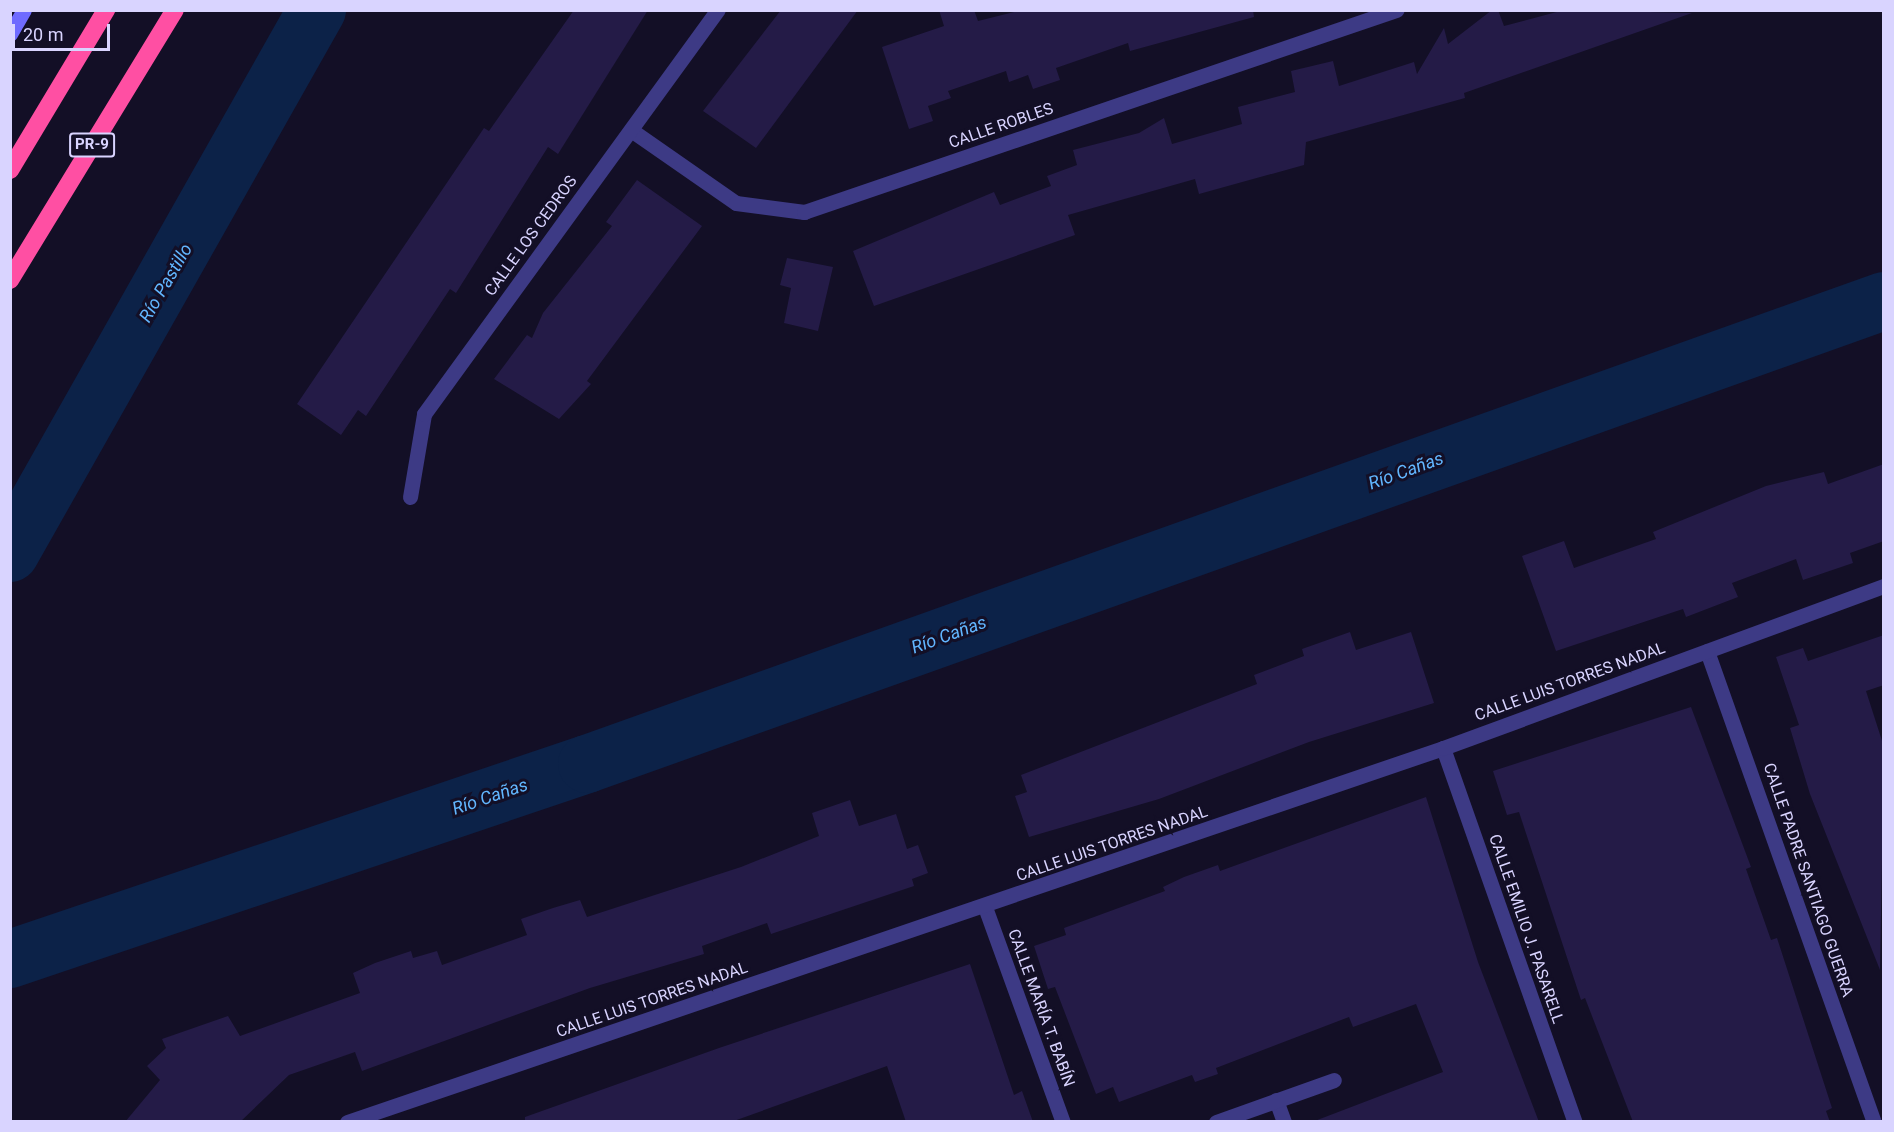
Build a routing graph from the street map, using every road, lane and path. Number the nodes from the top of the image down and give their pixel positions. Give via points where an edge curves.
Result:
1 (24, 10) edge
2 (106, 10) edge
3 (175, 10) edge
4 (718, 10) edge
5 (1396, 10) edge
6 (10, 34) edge
7 (631, 130) junction
8 (10, 170) edge
9 (10, 280) edge
10 (410, 497) dead end
11 (1884, 586) edge
12 (1707, 651) junction
13 (1443, 748) junction
14 (985, 907) junction
15 (1334, 1080) dead end
16 (1276, 1100) junction
17 (347, 1122) edge
18 (1063, 1122) edge
19 (1216, 1122) edge
20 (1284, 1122) edge
21 (1575, 1122) edge
22 (1874, 1122) edge

1 - 6 street
2 - 8 highway
3 - 9 highway, PR-9
4 - 7 street, CALLE LOS CEDROS
5 - 7 street, CALLE ROBLES via 804,212 736,203
7 - 10 street, CALLE LOS CEDROS via 424,414
11 - 12 street, CALLE LUIS TORRES NADAL
12 - 13 street, CALLE LUIS TORRES NADAL
12 - 22 street, CALLE PADRE SANTIAGO GUERRA
13 - 14 street, CALLE LUIS TORRES NADAL
13 - 21 street, CALLE EMILIO J. PASARELL
14 - 17 street, CALLE LUIS TORRES NADAL
14 - 18 street, CALLE MARÍA T. BABÍN
15 - 16 street
16 - 19 street
16 - 20 street

